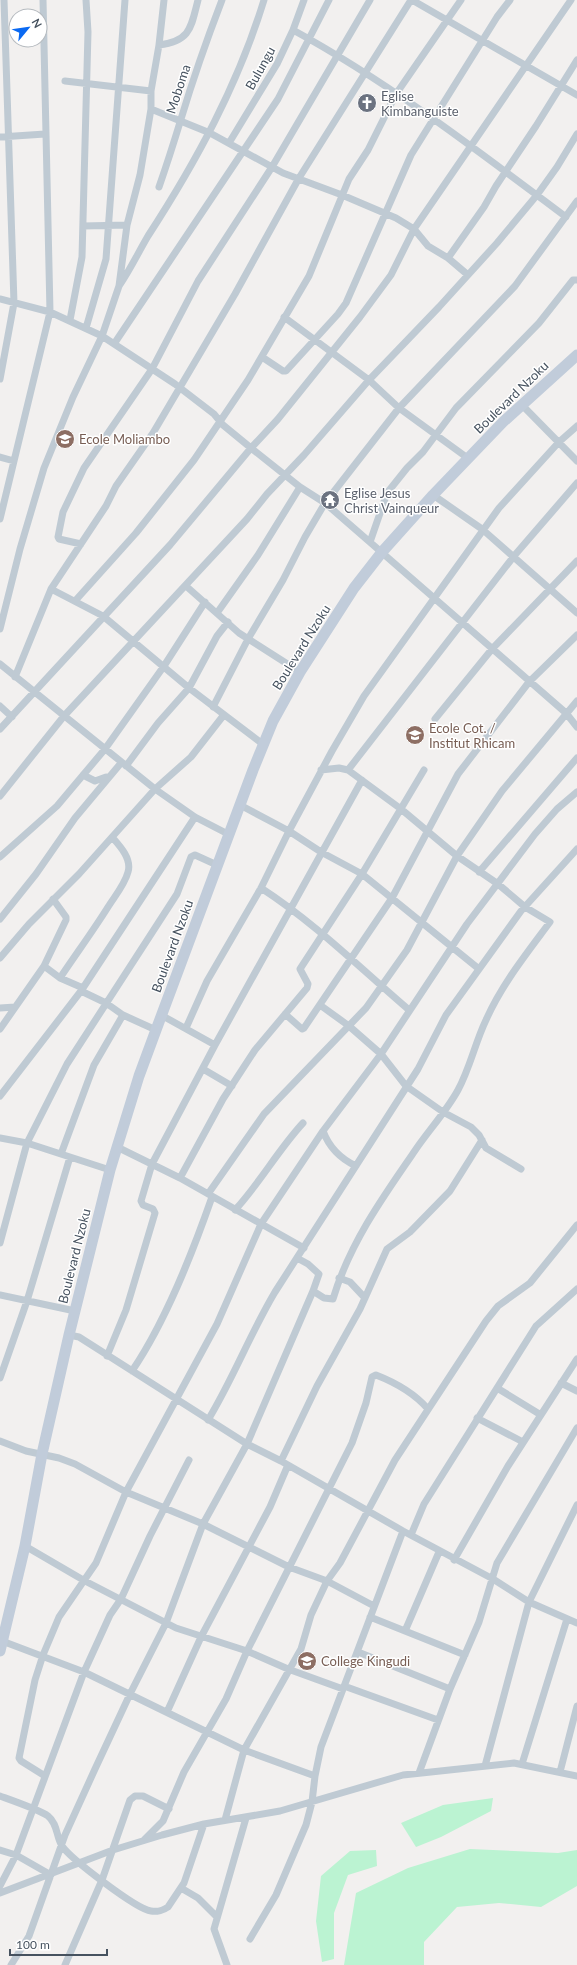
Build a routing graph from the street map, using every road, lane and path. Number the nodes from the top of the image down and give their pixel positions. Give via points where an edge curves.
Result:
1 (4, 0) edge
2 (43, 0) edge
3 (86, 0) edge
4 (125, 0) edge
5 (164, 0) edge
6 (198, 0) edge
7 (222, 0) edge
8 (264, 0) edge
9 (304, 0) edge
10 (329, 0) edge
11 (370, 0) edge
12 (411, 0) edge
13 (461, 0) edge
14 (510, 0) edge
15 (571, 0) edge
16 (448, 21) junction
17 (293, 30) junction
18 (308, 38) junction
19 (482, 40) junction
20 (159, 44) junction
21 (338, 55) junction
22 (577, 60) edge
23 (526, 65) junction
24 (366, 73) junction
25 (65, 80) dead end
26 (86, 82) junction
27 (561, 85) junction
28 (117, 87) junction
29 (151, 91) junction
30 (396, 94) junction
31 (577, 95) edge
32 (151, 109) junction
33 (432, 119) junction
34 (180, 120) junction
35 (210, 133) junction
36 (45, 134) junction
37 (577, 134) edge
38 (4, 137) edge
39 (229, 143) junction
40 (471, 146) junction
41 (244, 151) junction
42 (272, 167) junction
43 (506, 171) junction
44 (299, 178) junction
45 (159, 187) dead end
46 (342, 195) junction
47 (537, 195) junction
48 (577, 201) edge
49 (384, 213) junction
50 (566, 217) junction
51 (108, 225) junction
52 (127, 225) junction
53 (83, 226) junction
54 (414, 229) junction
55 (448, 258) junction
56 (468, 275) junction
57 (577, 280) edge
58 (119, 286) junction
59 (0, 299) edge
60 (14, 303) junction
61 (50, 312) junction
62 (284, 317) junction
63 (70, 320) junction
64 (86, 328) junction
65 (102, 336) junction
66 (315, 340) junction
67 (114, 344) junction
68 (331, 352) junction
69 (577, 355) edge
70 (262, 357) junction
71 (152, 369) junction
72 (0, 379) edge
73 (369, 380) junction
74 (178, 387) junction
75 (521, 404) junction
76 (399, 408) junction
77 (221, 421) junction
78 (577, 426) edge
79 (436, 434) junction
80 (559, 442) junction
81 (251, 448) junction
82 (0, 457) edge
83 (469, 459) junction
84 (14, 461) junction
85 (577, 461) edge
86 (284, 474) junction
87 (577, 483) edge
88 (300, 486) junction
89 (433, 495) junction
90 (325, 503) junction
91 (0, 519) edge
92 (482, 529) junction
93 (370, 542) junction
94 (81, 544) junction
95 (382, 552) junction
96 (514, 556) junction
97 (577, 561) edge
98 (186, 586) junction
99 (51, 589) junction
100 (551, 590) junction
101 (434, 598) junction
102 (74, 601) junction
103 (205, 602) junction
104 (217, 613) junction
105 (577, 614) edge
106 (103, 616) junction
107 (228, 622) junction
108 (461, 622) junction
109 (0, 629) edge
110 (577, 635) edge
111 (248, 639) junction
112 (133, 642) junction
113 (492, 649) junction
114 (0, 664) edge
115 (164, 666) junction
116 (300, 672) junction
117 (15, 677) junction
118 (529, 682) junction
119 (188, 688) junction
120 (34, 692) junction
121 (577, 701) edge
122 (0, 706) edge
123 (213, 707) junction
124 (566, 713) junction
125 (64, 716) junction
126 (223, 716) junction
127 (12, 717) junction
128 (435, 719) dead end
129 (577, 727) edge
130 (0, 729) edge
131 (264, 745) junction
132 (105, 749) junction
133 (577, 758) edge
134 (123, 764) junction
135 (322, 770) junction
136 (348, 770) junction
137 (424, 770) dead end
138 (110, 774) junction
139 (83, 775) junction
140 (362, 780) junction
141 (155, 789) junction
142 (577, 792) edge
143 (0, 796) edge
144 (240, 805) junction
145 (402, 809) junction
146 (195, 817) junction
147 (428, 830) junction
148 (289, 831) junction
149 (228, 834) junction
150 (112, 837) junction
151 (577, 849) edge
152 (322, 852) junction
153 (457, 856) junction
154 (0, 857) edge
155 (217, 865) junction
156 (479, 872) junction
157 (362, 874) junction
158 (498, 884) junction
159 (261, 888) junction
160 (392, 898) junction
161 (54, 899) junction
162 (525, 907) junction
163 (292, 909) junction
164 (0, 919) edge
165 (422, 924) junction
166 (322, 935) junction
167 (451, 948) junction
168 (0, 958) edge
169 (351, 958) junction
170 (44, 966) junction
171 (479, 969) junction
172 (60, 978) junction
173 (381, 986) junction
174 (82, 989) junction
175 (106, 1003) junction
176 (320, 1005) junction
177 (15, 1007) junction
178 (0, 1008) edge
179 (409, 1010) junction
180 (285, 1014) junction
181 (123, 1015) junction
182 (161, 1015) junction
183 (349, 1026) junction
184 (186, 1028) junction
185 (0, 1029) edge
186 (156, 1030) junction
187 (215, 1045) junction
188 (380, 1054) junction
189 (203, 1069) junction
190 (232, 1086) junction
191 (406, 1086) junction
192 (0, 1096) edge
193 (443, 1112) junction
194 (303, 1123) dead end
195 (323, 1131) junction
196 (0, 1138) edge
197 (482, 1140) junction
198 (26, 1143) junction
199 (117, 1147) junction
200 (61, 1154) junction
201 (70, 1157) junction
202 (152, 1164) junction
203 (356, 1166) junction
204 (521, 1169) dead end
205 (110, 1170) junction
206 (180, 1178) junction
207 (210, 1195) junction
208 (235, 1210) junction
209 (261, 1224) junction
210 (577, 1225) edge
211 (0, 1243) edge
212 (304, 1248) junction
213 (297, 1258) junction
214 (339, 1278) junction
215 (577, 1289) edge
216 (313, 1291) junction
217 (0, 1295) edge
218 (365, 1298) junction
219 (26, 1300) junction
220 (75, 1311) junction
221 (69, 1335) junction
222 (107, 1356) junction
223 (577, 1359) edge
224 (132, 1372) junction
225 (0, 1378) edge
226 (561, 1383) junction
227 (497, 1388) junction
228 (577, 1392) edge
229 (177, 1400) junction
230 (428, 1409) junction
231 (541, 1415) junction
232 (478, 1418) junction
233 (208, 1420) junction
234 (577, 1428) edge
235 (0, 1441) edge
236 (523, 1442) junction
237 (247, 1444) junction
238 (42, 1454) junction
239 (189, 1460) dead end
240 (284, 1463) junction
241 (329, 1490) junction
242 (126, 1492) junction
243 (577, 1505) edge
244 (165, 1509) junction
245 (367, 1510) junction
246 (574, 1518) edge
247 (203, 1524) junction
248 (403, 1531) junction
249 (411, 1535) junction
250 (25, 1546) junction
251 (249, 1547) junction
252 (439, 1552) junction
253 (454, 1560) junction
254 (289, 1567) junction
255 (492, 1579) junction
256 (84, 1581) junction
257 (327, 1581) junction
258 (121, 1599) junction
259 (529, 1602) junction
260 (374, 1606) junction
261 (370, 1617) junction
262 (567, 1619) junction
263 (577, 1622) edge
264 (166, 1623) junction
265 (405, 1631) junction
266 (201, 1637) junction
267 (1, 1646) edge
268 (247, 1651) junction
269 (358, 1652) junction
270 (43, 1655) junction
271 (465, 1656) junction
272 (288, 1669) junction
273 (84, 1672) junction
274 (343, 1688) junction
275 (450, 1689) junction
276 (130, 1694) junction
277 (577, 1706) edge
278 (167, 1712) junction
279 (438, 1720) junction
280 (208, 1732) junction
281 (244, 1750) junction
282 (522, 1764) junction
283 (485, 1766) junction
284 (560, 1772) junction
285 (419, 1773) junction
286 (45, 1776) junction
287 (315, 1776) junction
288 (577, 1776) edge
289 (0, 1796) edge
290 (312, 1802) junction
291 (169, 1809) junction
292 (33, 1810) junction
293 (246, 1818) junction
294 (225, 1820) junction
295 (204, 1824) junction
296 (142, 1841) junction
297 (62, 1846) junction
298 (0, 1850) edge
299 (113, 1850) junction
300 (16, 1855) junction
301 (79, 1863) junction
302 (51, 1875) junction
303 (102, 1880) junction
304 (0, 1886) edge
305 (180, 1888) junction
306 (0, 1894) edge
307 (217, 1917) junction
308 (250, 1939) dead end
309 (11, 1965) edge
310 (65, 1965) edge
311 (227, 1965) edge

1 - 38 street
2 - 36 street
3 - 26 street
4 - 28 street
5 - 20 street
6 - 20 street via 190,31 172,43
7 - 34 street, Moboma
8 - 35 street via 235,79
9 - 17 street, Bulungu
10 - 18 street
11 - 21 street
12 - 16 street
12 - 24 street
13 - 16 street
14 - 19 street
15 - 23 street
16 - 19 street
16 - 30 street
17 - 18 street
17 - 39 street, Bulungu via 277,64
18 - 21 street
18 - 41 street via 278,99
19 - 23 street
19 - 33 street
20 - 29 street
21 - 24 street
21 - 42 street
22 - 27 street
23 - 27 street
23 - 40 street
24 - 30 street
24 - 44 street
25 - 26 street
26 - 28 street
26 - 53 street
27 - 31 street
27 - 43 street
28 - 29 street
28 - 51 street
29 - 32 street
30 - 33 street
30 - 46 street
32 - 34 street
32 - 52 street via 140,175
33 - 40 street
33 - 49 street via 411,155
34 - 35 street
34 - 45 street, Moboma via 173,150
35 - 39 street
35 - 58 street via 168,208
36 - 38 street
36 - 61 street
37 - 47 street
38 - 60 street
39 - 41 street
40 - 43 street
40 - 54 street
41 - 42 street
41 - 67 street
42 - 44 street
42 - 71 street via 198,281
43 - 47 street
43 - 55 street via 472,226
44 - 46 street
44 - 74 street via 235,294
46 - 49 street
46 - 62 street via 309,276
47 - 50 street
47 - 56 street
48 - 50 street
49 - 54 street
49 - 66 street via 346,303
50 - 76 street via 515,286
51 - 52 street
51 - 53 street
51 - 64 street via 106,258
52 - 58 street
53 - 63 street via 82,257
54 - 55 street via 428,246
54 - 68 street via 391,275
55 - 56 street
56 - 73 street
57 - 79 street via 573,280 539,323 461,403
58 - 65 street
59 - 60 street
60 - 61 street
60 - 72 street
61 - 63 street
61 - 84 street
62 - 66 street
62 - 70 street
63 - 64 street
64 - 65 street
65 - 67 street
65 - 109 street via 44,468
66 - 68 street
66 - 70 street via 285,372
67 - 71 street
68 - 73 street
68 - 81 street via 278,419
69 - 75 street, Boulevard Nzoku
70 - 77 street
71 - 74 street
71 - 94 street via 92,454 62,512 58,538
73 - 76 street
73 - 86 street via 304,455
74 - 77 street
74 - 94 street via 146,445 116,486
75 - 80 street
75 - 83 street, Boulevard Nzoku
76 - 79 street
76 - 90 street
77 - 81 street
77 - 102 street via 136,533
78 - 80 street
79 - 83 street
79 - 93 street via 387,493
80 - 85 street
80 - 92 street via 503,502
81 - 86 street
81 - 106 street via 170,544
82 - 84 street
83 - 89 street, Boulevard Nzoku
84 - 91 street
86 - 88 street
86 - 98 street
87 - 96 street
88 - 90 street
88 - 104 street via 258,555
89 - 92 street
89 - 95 street, Boulevard Nzoku
90 - 93 street
90 - 111 street
92 - 96 street
92 - 101 street
93 - 95 street
94 - 99 street
95 - 101 street
95 - 116 street, Boulevard Nzoku via 354,588
96 - 100 street
96 - 108 street
97 - 100 street
98 - 103 street
98 - 112 street
99 - 102 street
99 - 117 street
100 - 105 street
100 - 113 street
101 - 108 street
101 - 135 street via 364,696
102 - 106 street
103 - 104 street
103 - 115 street
104 - 107 street
106 - 112 street
106 - 120 street
107 - 111 street
107 - 119 street via 217,636
108 - 113 street
108 - 136 street
110 - 118 street
111 - 116 street
111 - 123 street
112 - 115 street
112 - 125 street
113 - 118 street
113 - 128 street
114 - 117 street
115 - 119 street
115 - 132 street
116 - 131 street, Boulevard Nzoku via 273,721
117 - 120 street
118 - 124 street
118 - 147 street via 458,774
119 - 123 street
119 - 134 street
120 - 125 street
120 - 127 street
121 - 124 street
122 - 127 street
123 - 126 street
124 - 129 street
124 - 153 street via 502,791
125 - 132 street
125 - 143 street
126 - 131 street
126 - 141 street via 190,757
127 - 130 street
131 - 144 street, Boulevard Nzoku
132 - 134 street
132 - 139 street
133 - 156 street
134 - 138 street
134 - 141 street
135 - 136 street
135 - 148 street
136 - 140 street
137 - 145 street
138 - 139 street via 95,781
138 - 164 street
139 - 154 street via 57,806
140 - 145 street
140 - 152 street
141 - 146 street
141 - 150 street
142 - 158 street via 557,808
144 - 148 street
144 - 149 street, Boulevard Nzoku
145 - 147 street
145 - 157 street
146 - 149 street
146 - 174 street
147 - 153 street
147 - 160 street
148 - 152 street
148 - 159 street
149 - 155 street, Boulevard Nzoku
150 - 161 street
150 - 172 street via 128,860 129,871 118,893
151 - 162 street
152 - 157 street
152 - 163 street
153 - 156 street
153 - 165 street
155 - 175 street via 196,855 192,857 177,894
155 - 182 street, Boulevard Nzoku
156 - 158 street
157 - 160 street
157 - 166 street
158 - 162 street
158 - 167 street
159 - 163 street
159 - 184 street via 207,981
160 - 165 street
160 - 169 street
161 - 168 street
161 - 170 street via 66,920
162 - 171 street
162 - 193 street via 550,922 501,988 485,1021 458,1091
163 - 166 street
163 - 187 street
165 - 167 street
165 - 173 street
166 - 169 street
166 - 180 street via 300,969 308,984 307,988
167 - 171 street
167 - 179 street
169 - 173 street
169 - 176 street
170 - 172 street
170 - 177 street
171 - 191 street via 446,1016
172 - 174 street
173 - 179 street
173 - 183 street via 366,1008
174 - 175 street
174 - 192 street
175 - 181 street
175 - 198 street via 67,1064
176 - 180 street via 303,1029
176 - 183 street
177 - 178 street
177 - 185 street
179 - 188 street
180 - 190 street via 265,1036
181 - 186 street
181 - 200 street via 94,1066
182 - 184 street
182 - 186 street, Boulevard Nzoku
183 - 188 street
183 - 207 street via 264,1114
184 - 187 street
186 - 199 street, Boulevard Nzoku
187 - 189 street
188 - 191 street
188 - 195 street
189 - 190 street
189 - 202 street
190 - 206 street
191 - 193 street
191 - 203 street
193 - 197 street via 476,1130
193 - 214 street via 362,1232
194 - 208 street via 285,1142 252,1191
195 - 203 street via 333,1149
195 - 209 street
196 - 198 street
197 - 204 street via 486,1148
197 - 218 street via 450,1190 410,1232 387,1249
198 - 200 street
198 - 211 street
199 - 202 street
199 - 205 street, Boulevard Nzoku
200 - 201 street
201 - 205 street
201 - 219 street
202 - 206 street
202 - 222 street via 141,1201 143,1205 153,1209 154,1213 126,1310
203 - 212 street
205 - 220 street, Boulevard Nzoku
206 - 207 street
207 - 208 street
207 - 224 street via 201,1230 155,1334
208 - 209 street
209 - 212 street
209 - 229 street via 217,1324
210 - 230 street via 530,1283 498,1306
212 - 213 street
213 - 216 street via 319,1274
213 - 233 street via 260,1316
214 - 216 street via 332,1300
214 - 218 street via 350,1282
215 - 227 street via 536,1326
216 - 237 street
217 - 219 street
218 - 240 street via 317,1386
219 - 220 street
219 - 225 street
220 - 221 street, Boulevard Nzoku
221 - 222 street via 79,1337
221 - 238 street, Boulevard Nzoku
222 - 224 street
223 - 226 street
224 - 229 street
226 - 228 street
226 - 231 street
227 - 231 street
227 - 232 street
229 - 233 street
229 - 242 street
230 - 241 street via 415,1396 386,1379 376,1375 372,1377 355,1436
230 - 245 street
231 - 236 street
232 - 236 street
232 - 249 street via 424,1504
233 - 237 street
234 - 255 street via 497,1563
235 - 238 street
236 - 253 street
237 - 240 street
237 - 247 street
238 - 242 street via 74,1464
238 - 250 street, Boulevard Nzoku
239 - 244 street
240 - 241 street
240 - 251 street via 281,1484
241 - 245 street
241 - 254 street
242 - 244 street
242 - 256 street via 96,1563
243 - 246 street
244 - 247 street
244 - 258 street
245 - 248 street
245 - 257 street via 340,1563
246 - 259 street
247 - 251 street
247 - 264 street
248 - 249 street
248 - 260 street
249 - 252 street
250 - 256 street
250 - 267 street, Boulevard Nzoku
251 - 254 street
251 - 266 street
252 - 253 street
252 - 265 street
253 - 255 street
254 - 257 street
254 - 268 street
255 - 259 street
255 - 271 street
256 - 258 street
256 - 270 street via 59,1617
257 - 260 street
257 - 272 street via 311,1615 301,1649
258 - 264 street
258 - 273 street via 110,1615
259 - 262 street
259 - 283 street
260 - 261 street
261 - 265 street
261 - 269 street
262 - 263 street
262 - 282 street
264 - 266 street
264 - 276 street
265 - 271 street
266 - 268 street
266 - 278 street
267 - 270 street
268 - 272 street
268 - 280 street via 226,1700
269 - 274 street
269 - 275 street
270 - 273 street
270 - 286 street via 25,1722 19,1758
271 - 275 street
272 - 274 street
272 - 281 street
273 - 276 street
273 - 286 street
274 - 279 street
274 - 287 street via 321,1747
275 - 279 street
276 - 278 street
276 - 297 street
277 - 284 street
278 - 280 street
279 - 285 street
280 - 281 street
280 - 291 street via 184,1772
281 - 287 street
281 - 294 street
282 - 283 street
282 - 284 street
283 - 285 street
284 - 288 street
285 - 290 street via 376,1782
286 - 292 street
287 - 290 street
289 - 292 street
290 - 293 street
290 - 308 street via 306,1825 276,1895
291 - 296 street via 163,1821
291 - 299 street via 143,1796 134,1796 130,1800
292 - 297 street via 50,1819
292 - 300 street
293 - 294 street
293 - 307 street
294 - 295 street
295 - 296 street
295 - 305 street
296 - 299 street
297 - 301 street
297 - 302 street
298 - 300 street
299 - 301 street
299 - 303 street
300 - 302 street
300 - 304 street
301 - 302 street
301 - 303 street
302 - 306 street
302 - 309 street via 28,1936
303 - 305 street via 151,1912 168,1907
303 - 310 street
305 - 307 street via 198,1898
307 - 311 street via 214,1929

